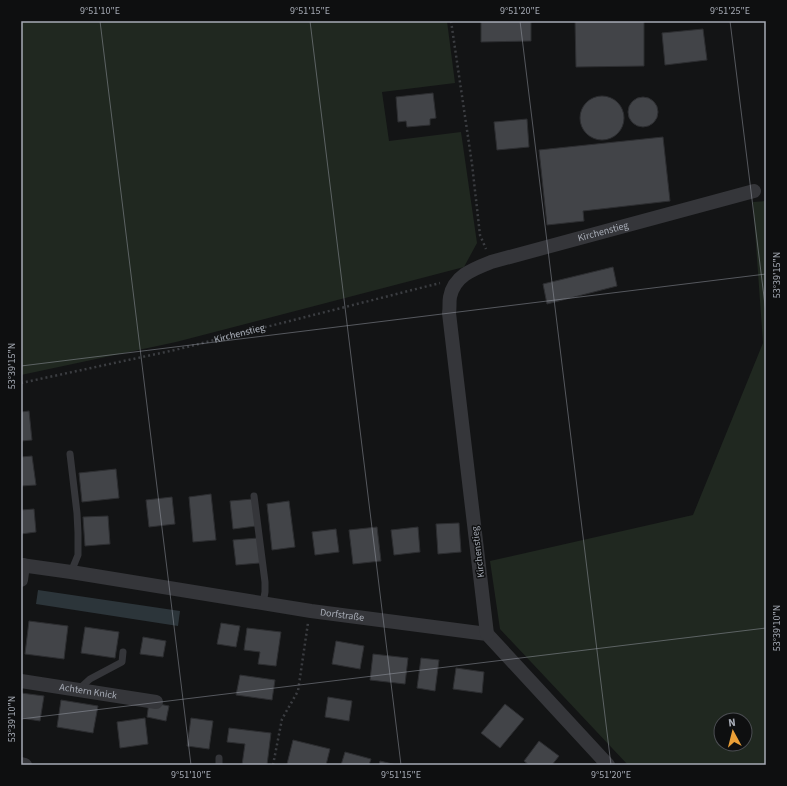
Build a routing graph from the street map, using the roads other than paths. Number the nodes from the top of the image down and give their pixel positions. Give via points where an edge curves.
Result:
1 (754, 191) dead end
2 (70, 454) dead end
3 (254, 496) dead end
4 (22, 565) edge
5 (71, 572) junction
6 (21, 580) edge
7 (262, 604) junction
8 (487, 634) junction
9 (123, 652) dead end
10 (21, 681) edge
11 (79, 690) junction
12 (156, 702) dead end
13 (21, 764) edge
14 (25, 765) edge
15 (608, 765) edge

1 - 8 street, Kirchenstieg via 491,262 473,269 456,281 450,296 449,313
2 - 5 lane via 78,533 78,555
3 - 7 lane via 265,582
4 - 5 street, Dorfstraße
4 - 6 street
5 - 7 street, Dorfstraße
7 - 8 street, Dorfstraße
8 - 15 street
9 - 11 lane via 122,662 90,679
10 - 11 street, Achtern Knick
11 - 12 street, Achtern Knick
13 - 14 street

